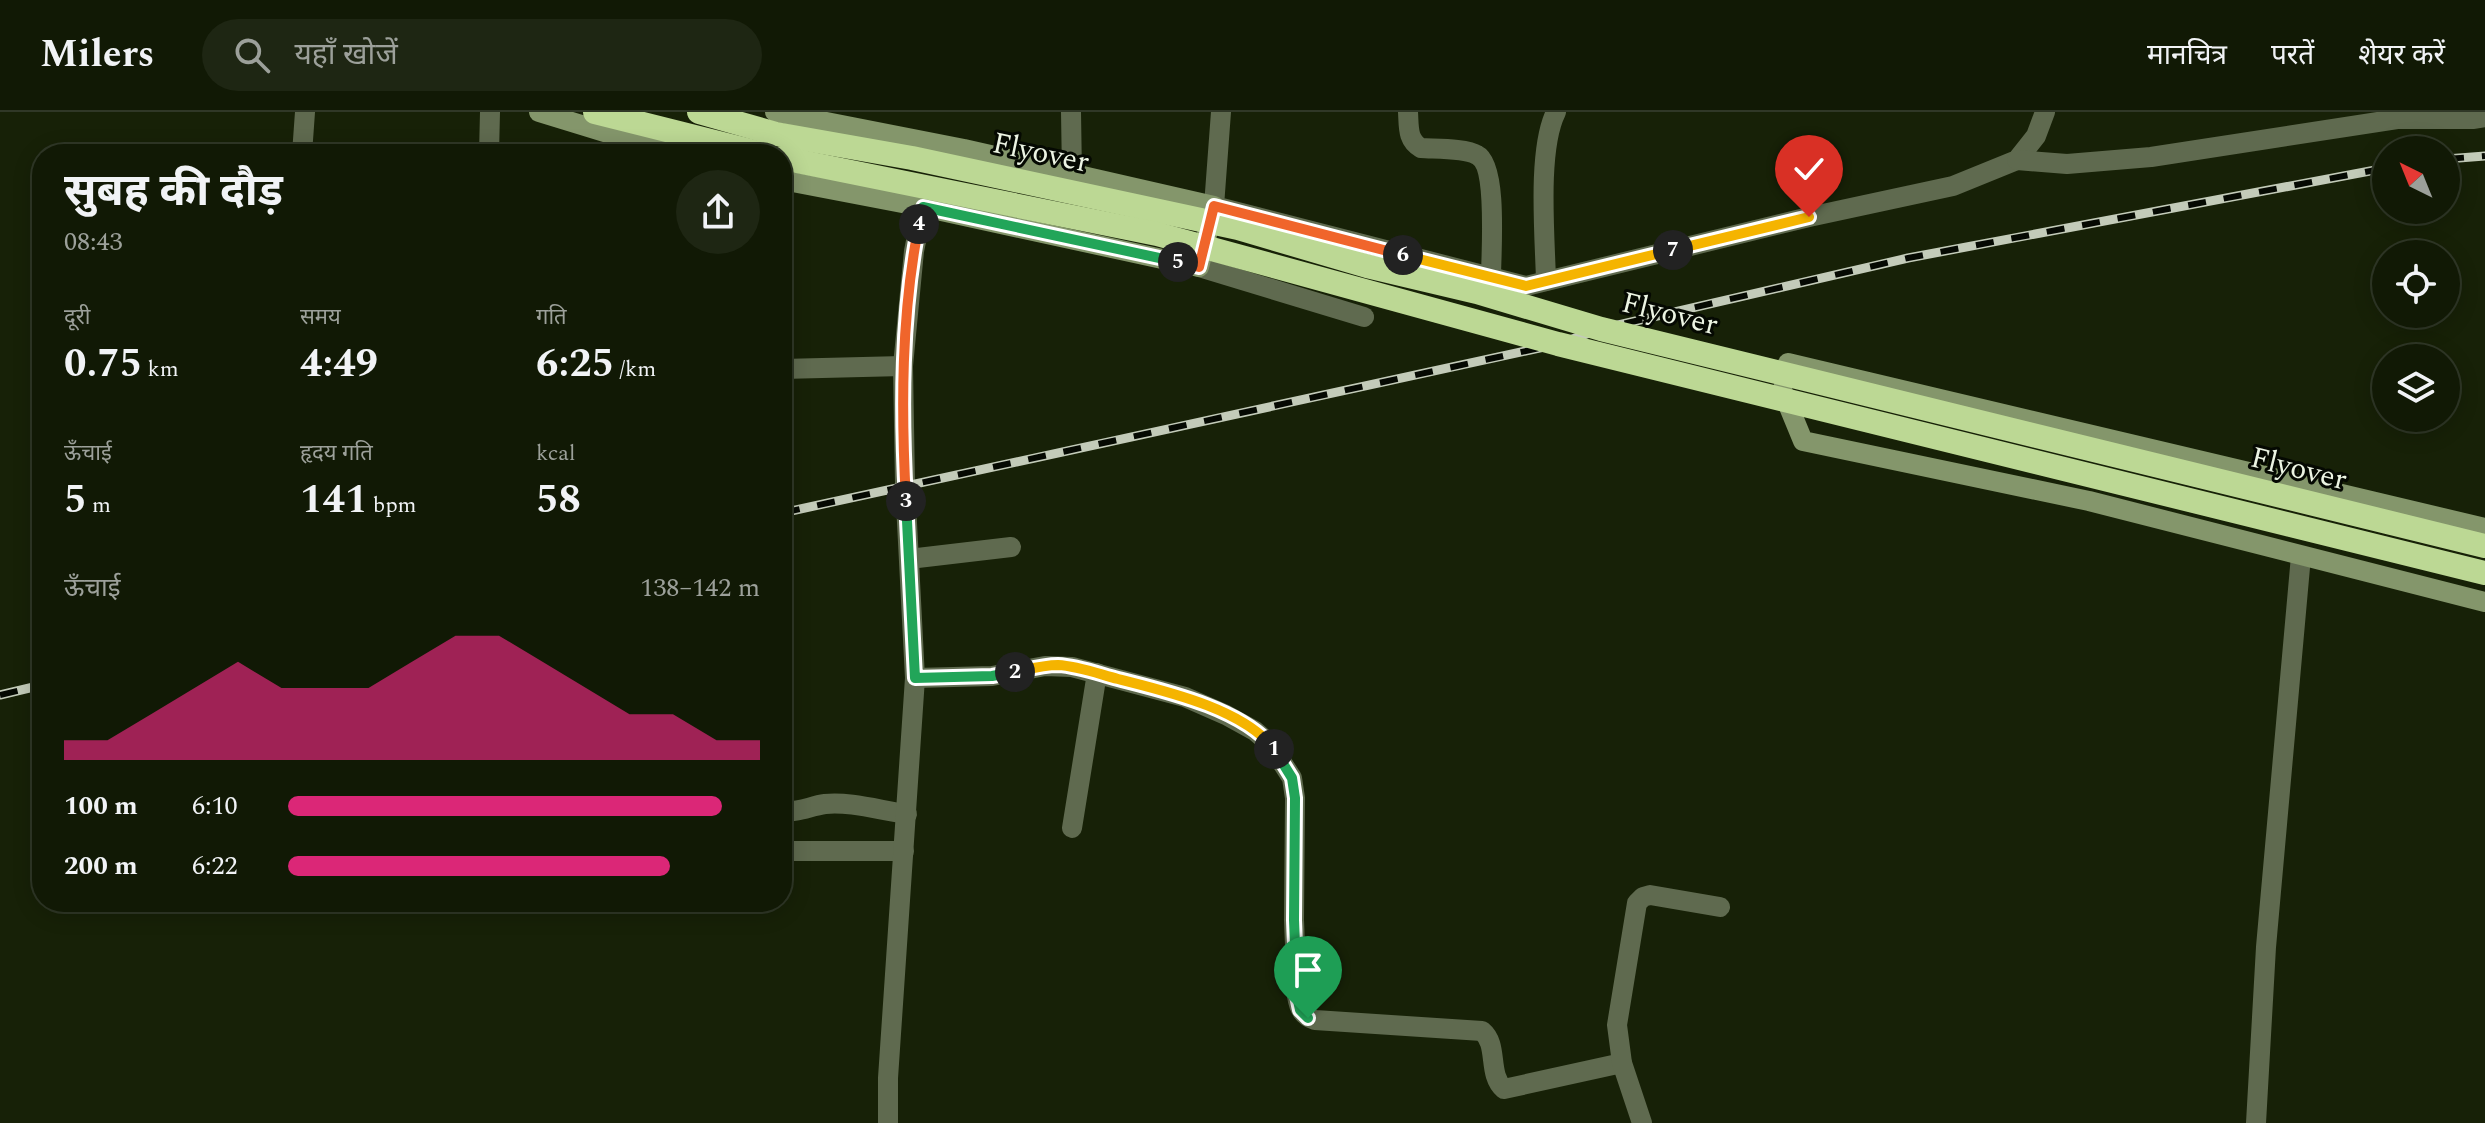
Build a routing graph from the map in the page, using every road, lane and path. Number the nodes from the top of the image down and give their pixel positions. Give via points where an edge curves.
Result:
1 (305, 112) edge
2 (490, 112) edge
3 (539, 112) edge
4 (595, 112) edge
5 (699, 112) edge
6 (775, 112) edge
7 (1071, 112) edge
8 (1221, 112) edge
9 (1408, 112) edge
10 (1556, 112) edge
11 (2045, 112) edge
12 (2485, 117) edge
13 (303, 144) edge
14 (489, 144) edge
15 (643, 144) edge
16 (723, 144) edge
17 (792, 160) edge
18 (2017, 160) junction
19 (1072, 174) junction
20 (792, 182) edge
21 (1214, 206) junction
22 (923, 207) junction
23 (1199, 267) junction
24 (1491, 277) junction
25 (1546, 281) junction
26 (1364, 317) dead end
27 (903, 366) junction
28 (792, 369) edge
29 (2485, 528) edge
30 (2485, 546) edge
31 (1011, 547) dead end
32 (2301, 556) junction
33 (909, 559) junction
34 (2485, 573) edge
35 (2485, 602) edge
36 (1097, 673) junction
37 (915, 678) junction
38 (792, 812) edge
39 (907, 814) junction
40 (1072, 828) dead end
41 (792, 851) edge
42 (904, 851) junction
43 (1720, 907) dead end
44 (1622, 1063) junction
45 (888, 1123) edge
46 (1642, 1123) edge
47 (2256, 1123) edge

1 - 13 street
2 - 14 street
3 - 15 street
4 - 16 highway
5 - 30 highway, Flyover, bridge via 776,134 1238,228 1601,329
6 - 19 street
7 - 19 street
8 - 21 street
9 - 24 street via 1416,145 1475,153 1486,163
10 - 25 street via 1549,130 1545,187
11 - 18 street via 2036,136
12 - 18 street via 2397,119 2151,157 2067,164
17 - 34 highway, Flyover, bridge via 1157,234 1558,344
18 - 25 street via 1953,186
19 - 21 street
20 - 22 street
21 - 23 street
21 - 24 street
22 - 23 street
22 - 27 street
23 - 26 street
24 - 25 street via 1526,286
27 - 28 street
27 - 33 street
29 - 32 street via 1769,358 1803,441 2089,501
31 - 33 street
32 - 35 street
32 - 47 street
33 - 37 street
36 - 37 street via 1058,665 992,676
36 - 40 street
36 - 44 street via 1185,697 1226,715 1255,731 1283,761 1295,798 1297,996 1308,1018 1482,1031 1489,1038 1497,1080 1504,1089
37 - 39 street
38 - 39 street via 835,804
39 - 42 street
41 - 42 street
42 - 45 street
43 - 44 street via 1650,895 1637,903 1617,1025
44 - 46 street

